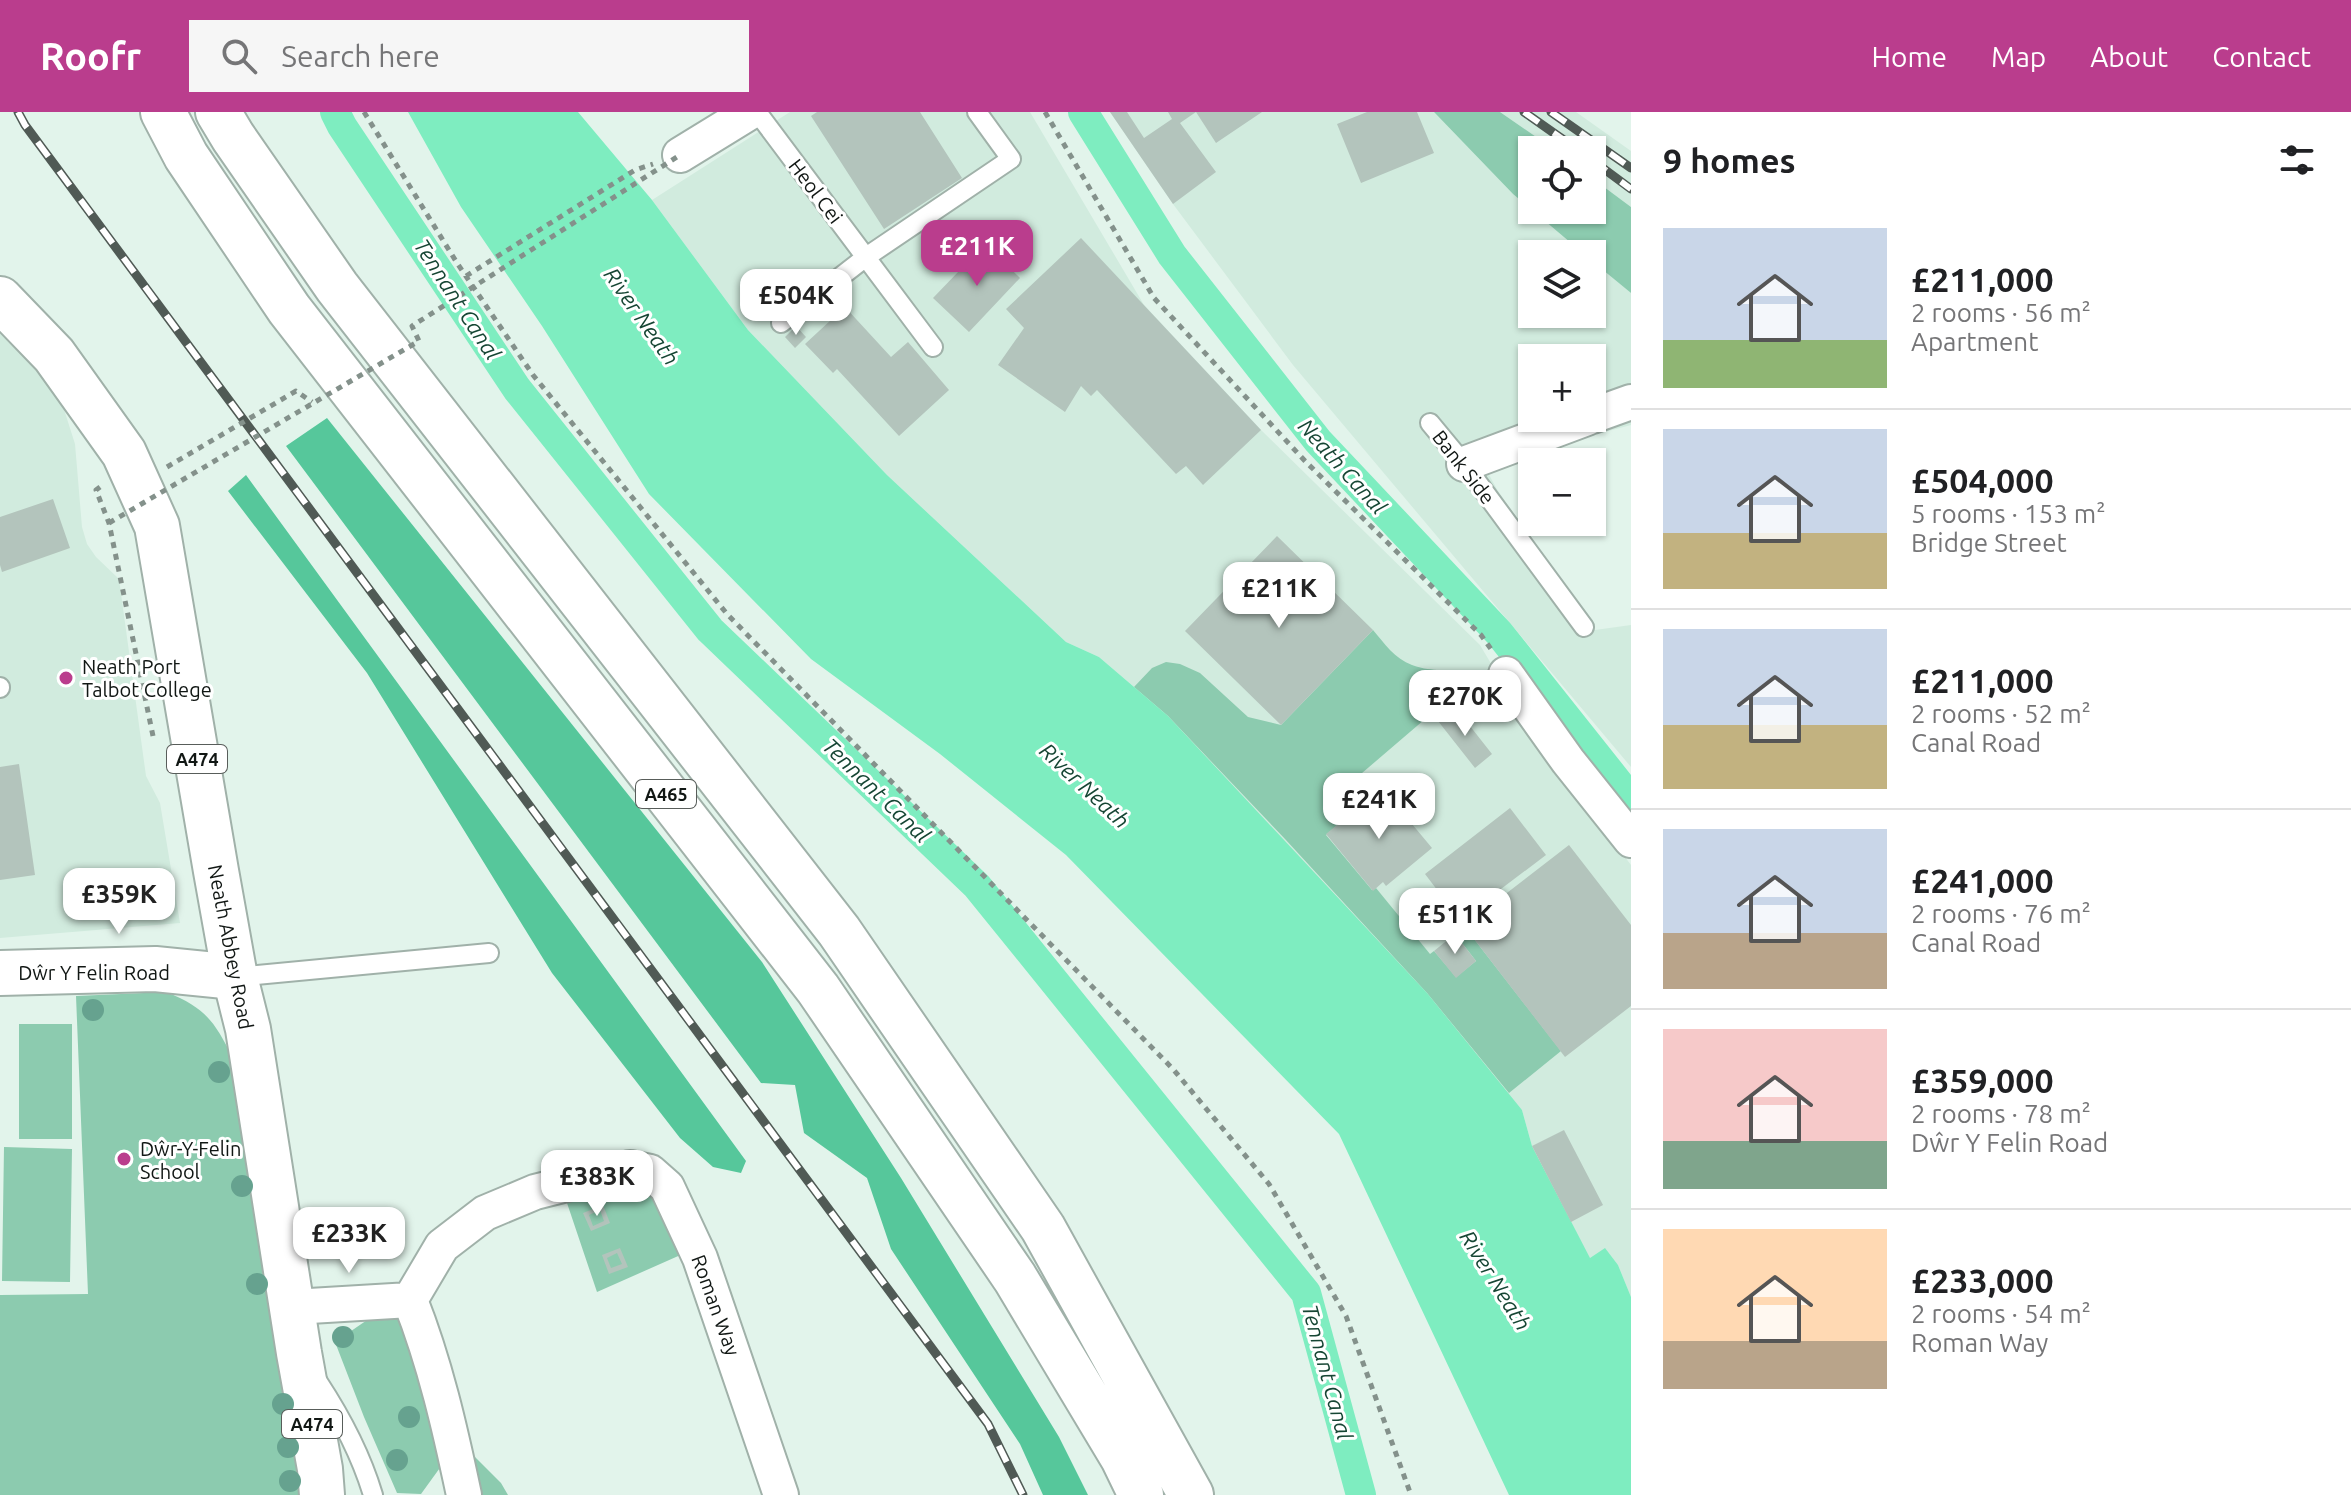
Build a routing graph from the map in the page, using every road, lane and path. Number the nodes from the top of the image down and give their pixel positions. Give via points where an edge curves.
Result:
1 (163, 112) edge
2 (218, 112) edge
3 (364, 112) edge
4 (750, 112) edge
5 (757, 112) edge
6 (977, 112) edge
7 (1045, 112) edge
8 (680, 155) joint
9 (635, 170) dead end
10 (866, 257) junction
11 (466, 276) junction
12 (0, 299) edge
13 (781, 323) dead end
14 (933, 347) dead end
15 (312, 402) junction
16 (1631, 402) edge
17 (1606, 411) edge
18 (1430, 423) dead end
19 (1550, 432) edge
20 (1464, 464) junction
21 (167, 467) dead end
22 (109, 523) dead end
23 (1584, 627) dead end
24 (1506, 674) joint
25 (1631, 840) edge
26 (489, 953) dead end
27 (0, 973) edge
28 (235, 977) junction
29 (410, 1300) junction
30 (293, 1307) junction
31 (299, 1353) junction
32 (322, 1495) edge
33 (373, 1495) edge
34 (464, 1495) edge
35 (781, 1495) edge
36 (1141, 1495) edge
37 (1191, 1495) edge
38 (1411, 1495) edge

1 - 36 main road, A465 via 186,156 289,309 818,989 1015,1278
2 - 37 main road, A465 via 337,287 839,931 1043,1228
3 - 11 path
4 - 8 street
5 - 10 lane, Heol Cei
6 - 10 lane via 1011,159
7 - 24 path via 1154,298 1305,461 1481,635
8 - 15 path, bridge via 412,326 419,341
9 - 11 path
10 - 13 lane
10 - 14 lane, Heol Cei
11 - 38 path via 533,375 727,614 1173,1069 1269,1184 1346,1316
12 - 28 main road, Neath Abbey Road / A474 via 54,355 124,453 157,526
15 - 21 path, bridge via 296,391
15 - 22 path, bridge
16 - 17 street
18 - 20 lane, Bank Side
19 - 20 street
20 - 23 lane, Bank Side
24 - 25 street
26 - 28 lane
27 - 28 main road, Dŵr Y Felin Road via 155,969
28 - 30 main road, Neath Abbey Road / A474
29 - 30 street
29 - 34 street via 448,1417
29 - 35 street, Roman Way via 442,1246 485,1213 535,1192 616,1171 650,1172 667,1187 700,1258
30 - 31 main road, Neath Abbey Road / A474
31 - 32 main road, Neath Abbey Road / A474
31 - 33 lane, Neath Abbey Road via 338,1413

